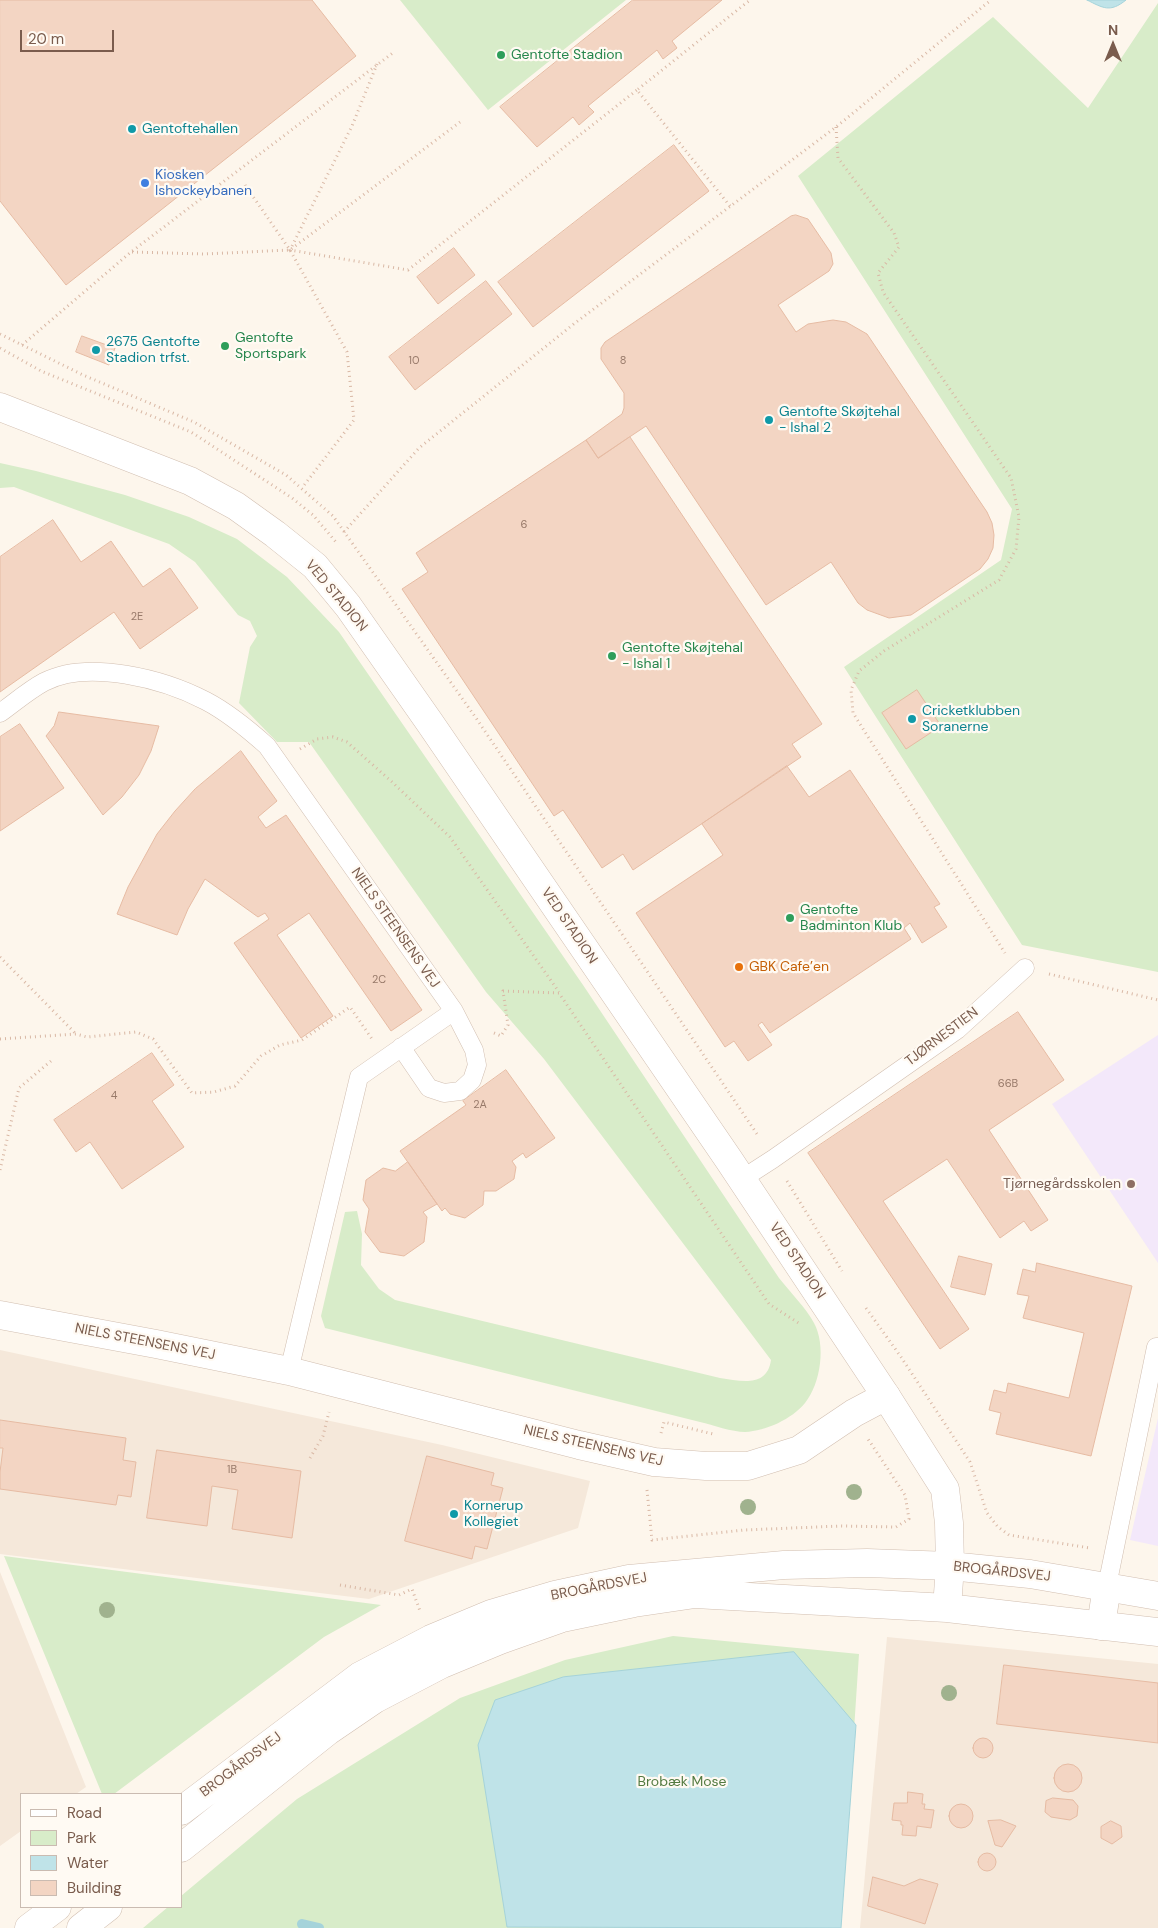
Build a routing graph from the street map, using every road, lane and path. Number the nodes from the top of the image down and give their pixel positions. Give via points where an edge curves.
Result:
1 (750, 0) edge
2 (991, 0) edge
3 (394, 52) dead end
4 (377, 64) junction
5 (637, 90) junction
6 (460, 122) dead end
7 (836, 126) junction
8 (245, 185) dead end
9 (730, 206) junction
10 (290, 250) junction
11 (131, 252) junction
12 (22, 345) dead end
13 (0, 406) edge
14 (302, 488) dead end
15 (344, 532) dead end
16 (0, 713) edge
17 (278, 762) junction
18 (0, 957) edge
19 (1025, 968) junction
20 (559, 993) junction
21 (1158, 1000) edge
22 (454, 1011) junction
23 (76, 1034) junction
24 (0, 1039) edge
25 (401, 1047) junction
26 (385, 1059) junction
27 (51, 1061) dead end
28 (0, 1170) edge
29 (742, 1178) junction
30 (785, 1178) dead end
31 (847, 1279) dead end
32 (863, 1303) dead end
33 (0, 1315) edge
34 (801, 1325) dead end
35 (1157, 1347) edge
36 (289, 1371) junction
37 (335, 1382) junction
38 (886, 1396) junction
39 (664, 1422) dead end
40 (716, 1435) dead end
41 (865, 1435) dead end
42 (310, 1458) dead end
43 (646, 1493) dead end
44 (1113, 1552) junction
45 (950, 1566) junction
46 (340, 1585) dead end
47 (1107, 1586) junction
48 (1158, 1596) edge
49 (947, 1608) junction
50 (1101, 1626) junction
51 (1158, 1632) edge
52 (431, 1639) junction
53 (182, 1810) edge
54 (182, 1847) edge
55 (56, 1908) edge
56 (107, 1908) edge
57 (29, 1928) edge
58 (81, 1928) edge

1 - 5 path
2 - 7 path
3 - 4 path
4 - 10 path via 352,126
4 - 11 path
5 - 9 path
5 - 10 path via 408,270
6 - 10 path
7 - 9 path
7 - 19 path via 838,158 894,233 899,247 878,273 883,292 1011,478 1019,517 1016,549 999,580 859,671 851,690 853,713 1009,960
8 - 10 path
9 - 15 path via 575,323 420,448
10 - 11 path via 204,254
10 - 14 path via 347,352 354,420
11 - 12 path
13 - 29 street, VED STADION via 190,480 236,506 314,566 348,606 430,723
16 - 17 lane, NIELS STEENSENS VEJ via 44,682 72,674 101,672 134,676 205,701 238,721 267,746
17 - 20 path via 317,739 333,737 347,742 450,837
17 - 22 lane, NIELS STEENSENS VEJ
18 - 23 path
19 - 21 path
19 - 29 lane, TJØRNESTIEN via 957,1030
20 - 22 path via 503,991 508,1025 500,1036
20 - 34 path via 769,1304
22 - 25 lane
22 - 25 lane, NIELS STEENSENS VEJ via 474,1050 477,1065 472,1080 460,1091 444,1093 429,1088
23 - 24 path
23 - 26 path via 87,1037 136,1032 153,1040 192,1093 214,1092 235,1086 261,1056 280,1045 302,1040 350,1007
25 - 26 lane
26 - 36 lane via 359,1077
27 - 28 path via 19,1088
29 - 38 street, VED STADION
30 - 31 path
32 - 44 path via 970,1462 987,1513 998,1527 1009,1535
33 - 36 street, NIELS STEENSENS VEJ
35 - 44 lane
36 - 37 street, NIELS STEENSENS VEJ
37 - 38 street, NIELS STEENSENS VEJ via 654,1462 706,1466 748,1466 799,1450
37 - 42 path via 323,1436
38 - 45 street, VED STADION via 945,1489
39 - 40 path
41 - 43 path via 905,1495 909,1519 896,1527 744,1530 652,1540
44 - 47 lane
45 - 47 street, BROGÅRDSVEJ
45 - 49 street, VED STADION
45 - 52 street, BROGÅRDSVEJ via 867,1563 784,1566 629,1578 500,1611
46 - 52 path via 399,1595 412,1590
47 - 48 street, BROGÅRDSVEJ
47 - 50 street
49 - 50 street, BROGÅRDSVEJ
49 - 54 street, BROGÅRDSVEJ via 696,1594 562,1618 451,1661 375,1699 328,1731
50 - 51 street, BROGÅRDSVEJ
52 - 53 street, BROGÅRDSVEJ via 360,1676
55 - 57 street
56 - 58 street

